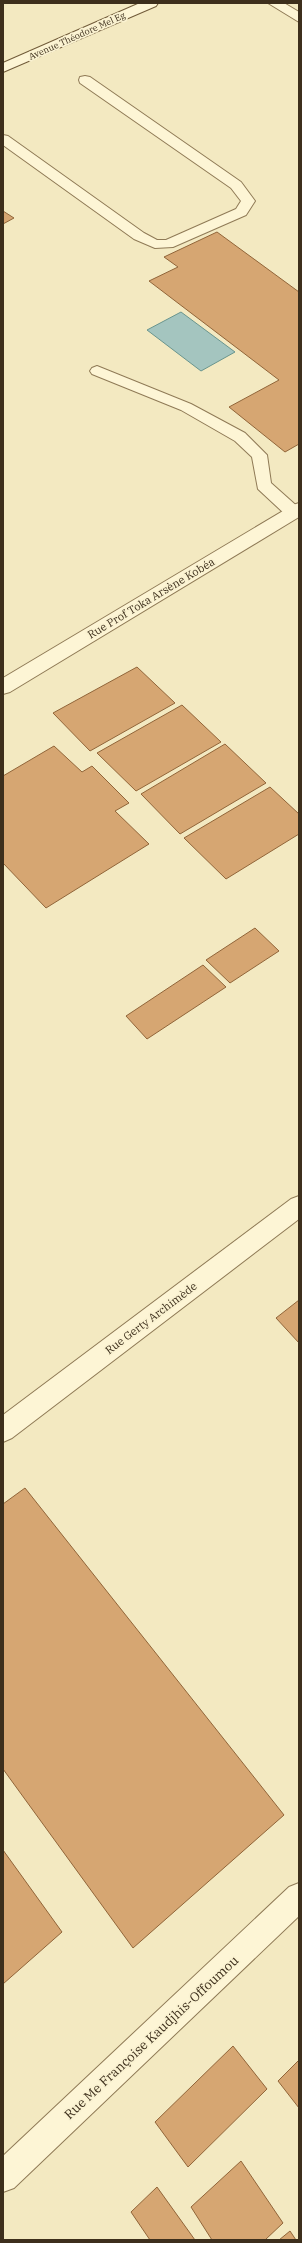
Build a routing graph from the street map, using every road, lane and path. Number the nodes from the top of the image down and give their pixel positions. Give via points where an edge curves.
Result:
1 (151, 3) edge
2 (275, 3) edge
3 (299, 18) edge
4 (3, 68) edge
5 (85, 80) dead end
6 (3, 139) edge
7 (97, 370) dead end
8 (296, 510) edge
9 (3, 687) edge
10 (299, 1206) edge
11 (3, 1430) edge
12 (299, 1897) edge
13 (3, 2177) edge

1 - 4 street, Avenue Théodore Mel Eg
2 - 3 street
5 - 6 lane via 236,185 248,201 241,212 168,244 155,244 139,236
7 - 8 lane via 186,407 240,437 259,455 264,485
8 - 9 street, Rue Prof Toka Arsène Kobéa
10 - 11 street, Rue Gerty Archimède
12 - 13 street, Rue Me Françoise Kaudjhis-Offoumou

